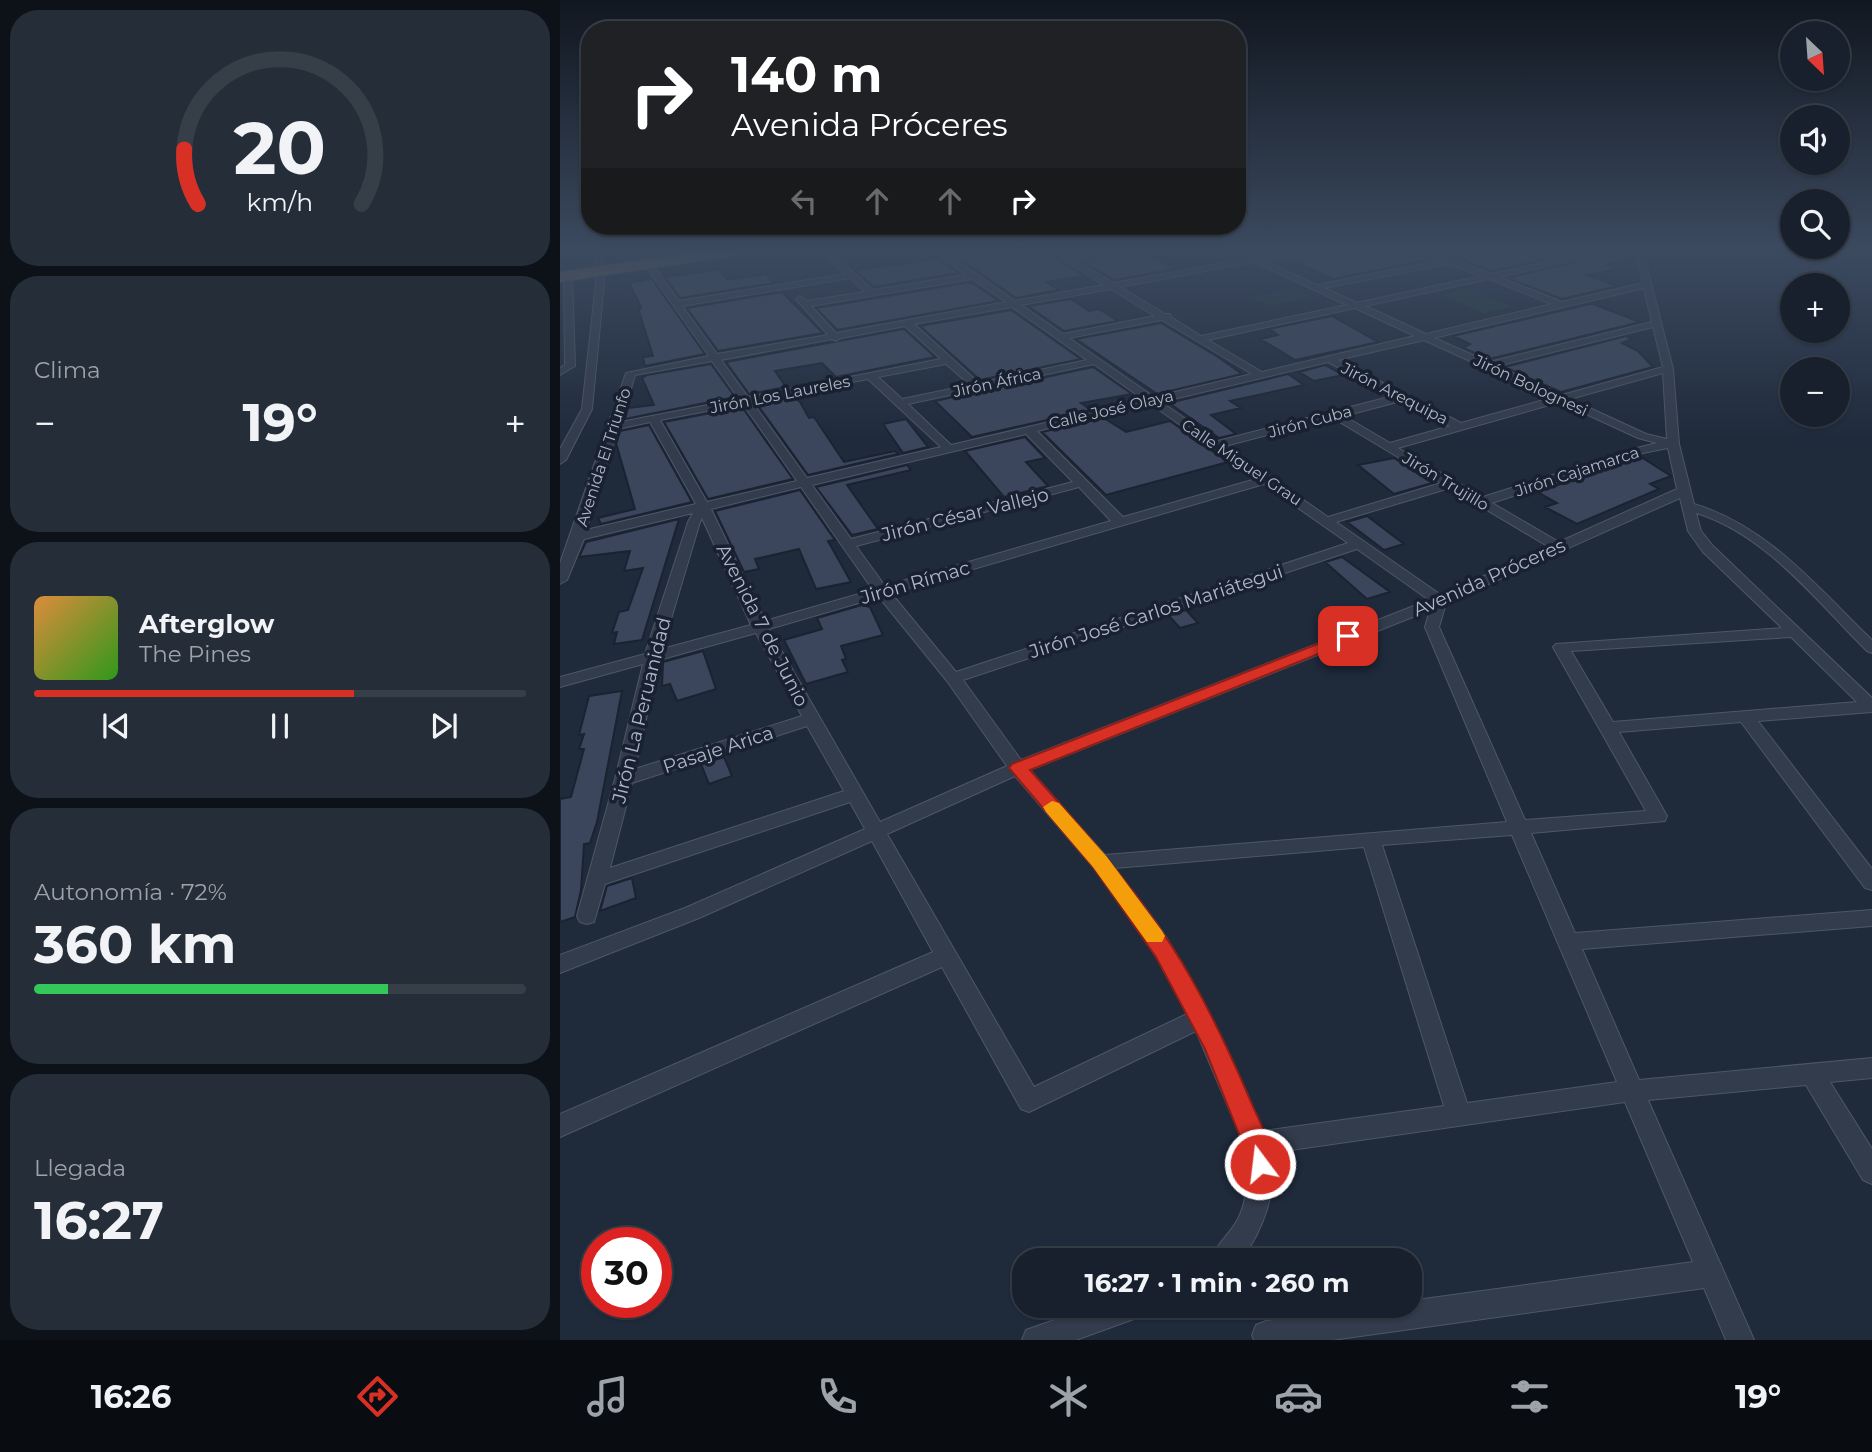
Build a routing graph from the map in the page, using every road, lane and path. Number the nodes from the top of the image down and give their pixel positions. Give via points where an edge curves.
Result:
1 (568, 315) edge
2 (598, 315) edge
3 (686, 315) edge
4 (815, 315) edge
5 (961, 315) edge
6 (1028, 315) edge
7 (1164, 315) edge
8 (1308, 315) edge
9 (1378, 315) edge
10 (1510, 315) edge
11 (1654, 315) edge
12 (1167, 316) junction
13 (1657, 323) junction
14 (908, 324) junction
15 (1423, 335) junction
16 (1061, 337) junction
17 (836, 338) junction
18 (1203, 338) junction
19 (718, 358) junction
20 (1329, 359) junction
21 (949, 360) junction
22 (1095, 361) junction
23 (1490, 365) junction
24 (1668, 369) junction
25 (560, 373) edge
26 (1260, 374) junction
27 (870, 376) junction
28 (977, 386) junction
29 (1403, 397) junction
30 (1560, 399) junction
31 (747, 400) junction
32 (1151, 400) junction
33 (899, 402) junction
34 (1335, 415) junction
35 (654, 419) junction
36 (611, 427) junction
37 (1460, 427) junction
38 (1028, 429) junction
39 (1673, 444) junction
40 (1217, 445) junction
41 (1388, 447) junction
42 (948, 448) junction
43 (560, 460) edge
44 (1268, 479) junction
45 (805, 482) junction
46 (1082, 484) junction
47 (1451, 484) junction
48 (1684, 491) junction
49 (1482, 502) junction
50 (703, 506) junction
51 (1689, 507) junction
52 (1327, 521) junction
53 (1121, 523) junction
54 (578, 536) junction
55 (848, 544) junction
56 (1359, 544) junction
57 (1558, 547) junction
58 (560, 580) edge
59 (883, 592) junction
60 (1440, 601) junction
61 (760, 627) junction
62 (1796, 632) junction
63 (1872, 648) edge
64 (652, 657) junction
65 (953, 678) junction
66 (560, 682) edge
67 (1872, 706) edge
68 (1746, 716) junction
69 (811, 719) junction
70 (1609, 728) junction
71 (1018, 768) junction
72 (624, 779) junction
73 (853, 794) junction
74 (1517, 827) junction
75 (877, 829) junction
76 (1371, 839) junction
77 (1100, 862) junction
78 (596, 880) junction
79 (1872, 883) edge
80 (587, 916) dead end
81 (1872, 918) edge
82 (1566, 942) junction
83 (947, 956) junction
84 (560, 964) edge
85 (1201, 1018) junction
86 (1872, 1068) edge
87 (1812, 1074) junction
88 (1631, 1091) junction
89 (1459, 1115) junction
90 (560, 1126) edge
91 (1256, 1144) junction
92 (1872, 1172) edge
93 (1233, 1248) edge
94 (1711, 1273) junction
95 (1098, 1318) edge
96 (1266, 1335) dead end
97 (1036, 1340) edge
98 (1740, 1340) edge

1 - 25 street via 570,366
2 - 43 street via 587,409
3 - 19 street
4 - 17 street
5 - 14 street
6 - 16 street, Calle Miguel Grau
7 - 12 street
8 - 18 street
9 - 15 street, Jirón Bolognesi
10 - 15 street, Calle José Olaya
11 - 13 street
12 - 16 street
12 - 18 street
13 - 23 street
13 - 24 street
14 - 17 street
14 - 21 street
15 - 20 street, Calle José Olaya
15 - 23 street, Jirón Bolognesi
16 - 22 street, Calle Miguel Grau
17 - 19 street
18 - 26 street
19 - 31 street
19 - 36 street, Avenida El Triunfo via 631,373
20 - 26 street, Calle José Olaya
20 - 29 street, Jirón Arequipa
21 - 27 street, Jirón Los Laureles
21 - 28 street
22 - 28 street, Jirón África
22 - 32 street, Calle Miguel Grau
23 - 30 street, Jirón Bolognesi
24 - 30 street
24 - 39 street
26 - 32 street, Calle José Olaya
27 - 31 street, Jirón Los Laureles
27 - 33 street
28 - 33 street, Jirón África
29 - 34 street, Jirón Cuba
29 - 37 street, Jirón Arequipa
30 - 37 street
30 - 39 street, Jirón Bolognesi via 1642,436
31 - 35 street, Jirón Los Laureles
31 - 45 street
32 - 38 street, Calle José Olaya
32 - 40 street, Calle Miguel Grau
33 - 42 street
34 - 40 street, Jirón Cuba
34 - 41 street, Jirón Trujillo
35 - 36 street, Jirón Los Laureles
35 - 50 street, Avenida 7 de Junio
36 - 54 street, Avenida El Triunfo
37 - 41 street
38 - 42 street, Calle José Olaya
38 - 46 street
39 - 48 street
39 - 49 street, Jirón Cajamarca via 1641,450
40 - 44 street, Calle Miguel Grau
41 - 47 street, Jirón Trujillo
42 - 45 street, Calle José Olaya
44 - 52 street, Calle Miguel Grau
44 - 53 street, Jirón Rímac
45 - 50 street, Calle José Olaya
45 - 55 street
46 - 53 street
46 - 55 street, Jirón César Vallejo
47 - 49 street, Jirón Trujillo
47 - 52 street
48 - 51 street
48 - 57 street, Avenida Próceres
49 - 57 street, Jirón Trujillo
50 - 54 street, Calle José Olaya
50 - 61 street, Avenida 7 de Junio
50 - 64 street, Jirón La Peruanidad
51 - 62 street via 1695,531 1708,549
51 - 63 street via 1716,514 1743,529
52 - 56 street, Calle Miguel Grau
53 - 59 street, Jirón Rímac
54 - 58 street, Avenida El Triunfo
55 - 59 street
56 - 60 street, Calle Miguel Grau
56 - 65 street, Jirón José Carlos Mariátegui
57 - 60 street, Avenida Próceres
59 - 61 street, Jirón Rímac
59 - 65 street
60 - 71 street, Avenida Próceres
60 - 74 street via 1432,626
61 - 64 street, Jirón Rímac
61 - 69 street, Avenida 7 de Junio
62 - 67 street
62 - 70 street via 1561,647
64 - 66 street, Jirón Rímac
64 - 72 street, Jirón La Peruanidad
65 - 71 street
67 - 68 street
68 - 70 street
68 - 79 street
69 - 72 street, Pasaje Arica
69 - 73 street, Avenida 7 de Junio
70 - 74 street via 1658,816
71 - 75 street, Avenida Próceres
71 - 77 street
72 - 78 street, Jirón La Peruanidad
73 - 75 street, Avenida 7 de Junio
73 - 78 street
74 - 76 street
74 - 82 street
75 - 83 street, Avenida 7 de Junio
75 - 84 street, Avenida Próceres via 692,913
76 - 77 street
76 - 89 street
77 - 85 street via 1164,951
78 - 80 street, Jirón La Peruanidad
81 - 82 street
82 - 88 street
83 - 85 street, Avenida 7 de Junio via 1029,1101
83 - 90 street
85 - 91 street
86 - 87 street
87 - 88 street
87 - 92 street
88 - 89 street
88 - 94 street
89 - 91 street
91 - 93 street via 1260,1185 1256,1205
94 - 96 street
94 - 98 street
95 - 97 street

